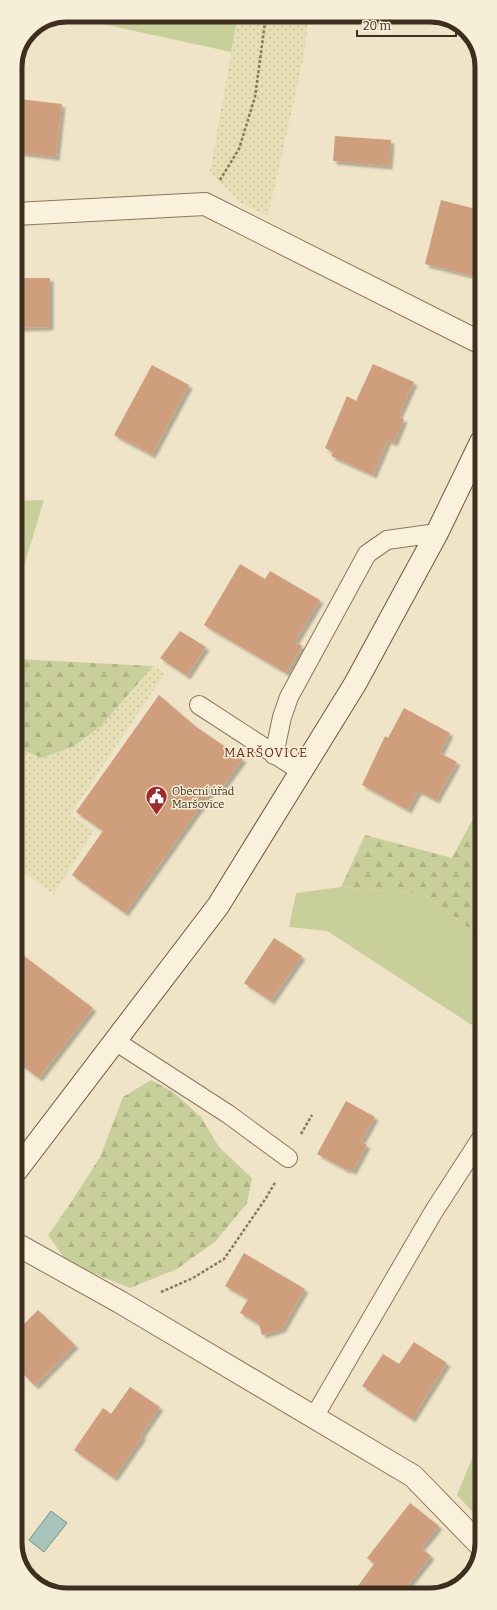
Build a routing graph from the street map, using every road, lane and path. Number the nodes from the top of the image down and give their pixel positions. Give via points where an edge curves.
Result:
1 (265, 22) edge
2 (206, 204) junction
3 (22, 214) edge
4 (475, 340) edge
5 (475, 454) edge
6 (437, 533) junction
7 (199, 705) dead end
8 (274, 755) junction
9 (302, 772) junction
10 (115, 1041) junction
11 (312, 1116) dead end
12 (475, 1148) edge
13 (288, 1158) junction
14 (22, 1162) edge
15 (22, 1247) edge
16 (120, 1302) junction
17 (314, 1417) junction
18 (475, 1540) edge

1 - 2 path via 255,97 239,149
2 - 3 street
2 - 4 street
5 - 6 street
6 - 8 lane via 387,540 366,554 289,697 282,716
6 - 9 street via 355,684
7 - 8 lane
8 - 9 lane
9 - 10 street via 218,906
10 - 13 lane via 228,1114
10 - 14 street
11 - 13 path
12 - 17 lane via 434,1211
13 - 16 path via 266,1198 224,1259 167,1290
15 - 16 street
16 - 17 street
17 - 18 street via 413,1476

